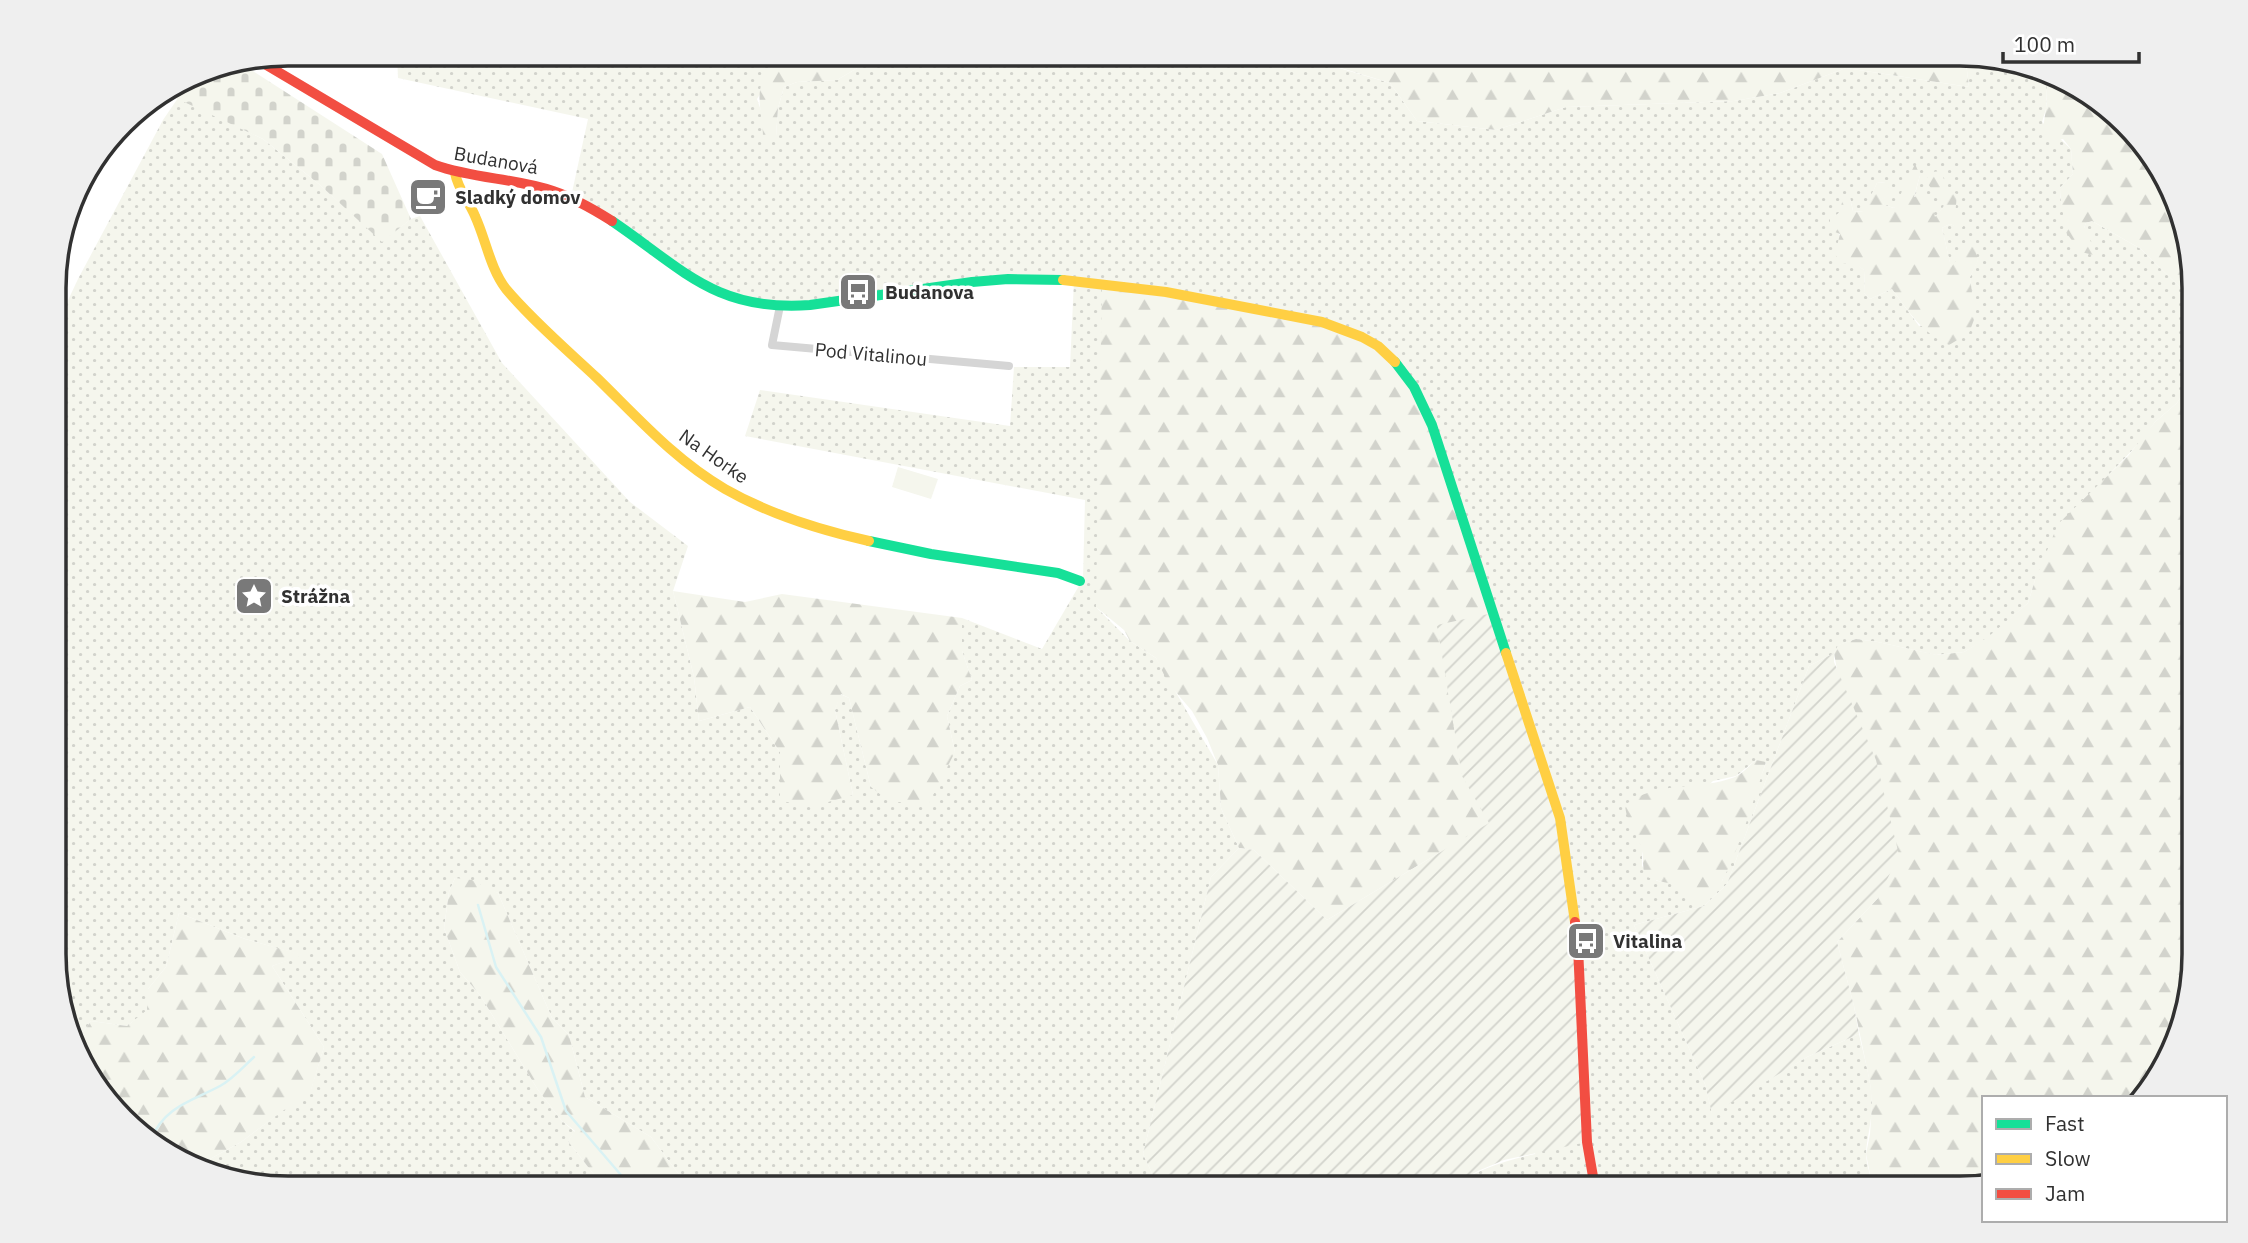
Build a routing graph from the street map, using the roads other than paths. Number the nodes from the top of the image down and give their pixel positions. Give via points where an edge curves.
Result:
1 (271, 68) edge
2 (455, 173) junction
3 (780, 306) junction
4 (1009, 366) dead end
5 (1080, 581) dead end
6 (1593, 1176) edge

1 - 2 street, Budanová via 406,150
2 - 3 street, Budanová via 532,183 571,197 698,283 738,300
2 - 5 street, Na Horke via 505,288 665,444 724,488 779,513 870,541 1058,573
3 - 4 street, Pod Vitalinou via 772,345
3 - 6 street, Budanová via 1008,279 1074,280 1155,290 1344,328 1378,346 1397,363 1413,384 1432,425 1560,818 1578,947 1587,1142

